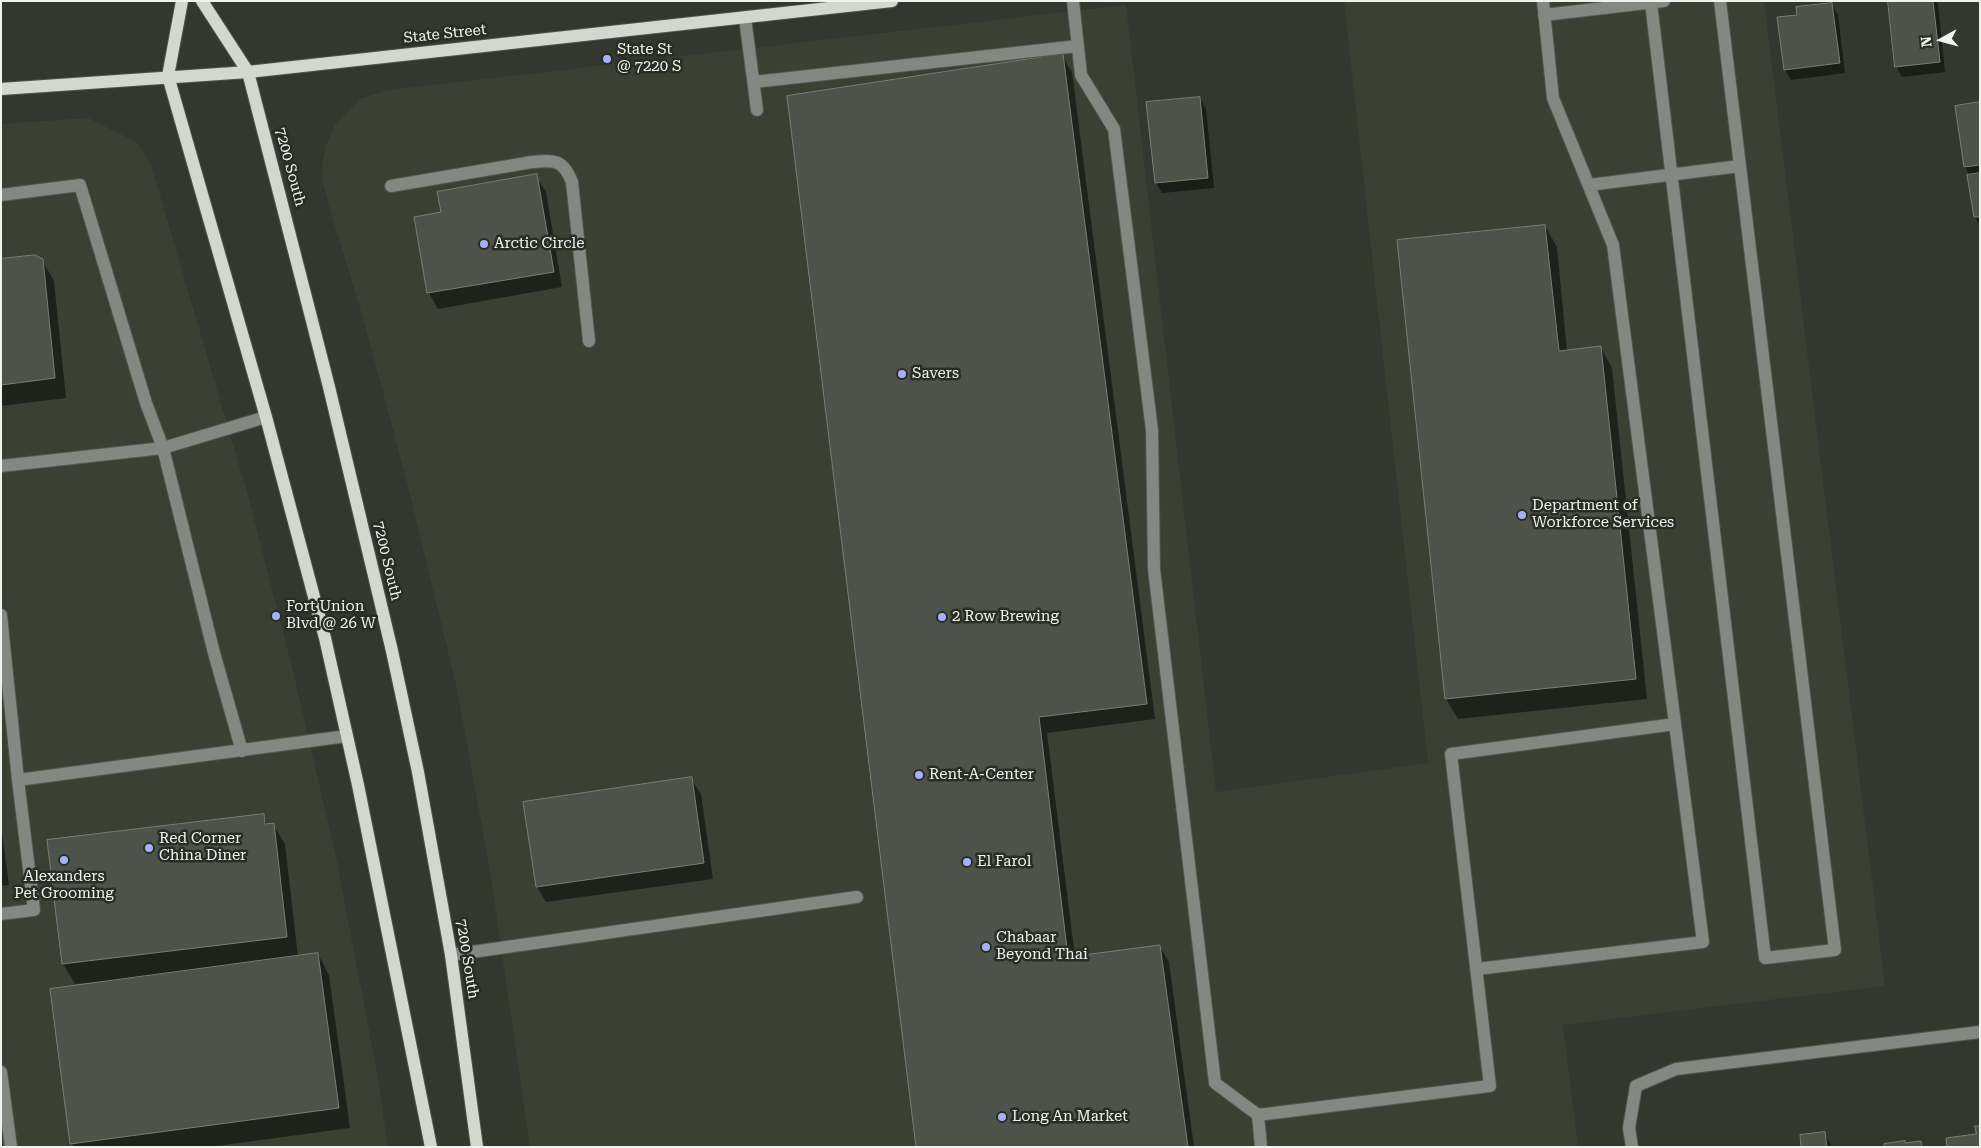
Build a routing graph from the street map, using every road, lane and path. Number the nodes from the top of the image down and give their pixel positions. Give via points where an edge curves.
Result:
1 (182, 1) edge
2 (202, 1) edge
3 (892, 1) edge
4 (1073, 1) edge
5 (1543, 1) edge
6 (1720, 1) edge
7 (1658, 2) edge
8 (1544, 15) junction
9 (745, 18) junction
10 (1078, 46) junction
11 (248, 72) junction
12 (168, 76) junction
13 (754, 82) junction
14 (1, 89) edge
15 (757, 110) dead end
16 (1740, 166) junction
17 (1671, 175) junction
18 (1589, 185) junction
19 (392, 186) dead end
20 (1, 195) edge
21 (589, 341) dead end
22 (266, 417) junction
23 (162, 448) junction
24 (1, 466) edge
25 (1, 615) edge
26 (1675, 724) junction
27 (347, 736) junction
28 (242, 751) junction
29 (18, 780) junction
30 (857, 897) dead end
31 (1, 914) edge
32 (451, 955) junction
33 (1477, 970) junction
34 (1980, 1032) edge
35 (1, 1072) edge
36 (1258, 1115) junction
37 (11, 1147) edge
38 (431, 1147) edge
39 (477, 1147) edge
40 (1261, 1147) edge
41 (1632, 1147) edge

1 - 12 main road
2 - 11 main road, 7200 South
3 - 9 main road, State Street
4 - 10 lane
5 - 8 lane
6 - 16 lane
7 - 8 lane
7 - 17 lane
8 - 18 lane via 1553,98
9 - 11 main road, State Street
9 - 13 lane
10 - 13 lane
10 - 36 lane via 1081,75 1114,129 1152,430 1154,569 1215,1083
11 - 12 main road, State Street
11 - 32 main road, 7200 South via 296,253 392,651
12 - 14 main road, State Street
12 - 22 main road
13 - 15 lane
16 - 17 lane
16 - 17 lane via 1835,950 1764,958
17 - 18 lane
18 - 26 lane via 1613,245
19 - 21 lane via 532,162 560,163 572,182
20 - 23 lane via 80,185
22 - 23 lane
22 - 27 main road via 325,638
23 - 24 lane
23 - 28 lane
25 - 29 lane
26 - 33 lane via 1451,754
26 - 33 lane via 1703,942
27 - 28 lane
27 - 38 main road
28 - 29 lane
29 - 31 lane via 34,910
30 - 32 lane
32 - 39 main road, 7200 South
33 - 36 lane via 1490,1086
34 - 41 lane via 1676,1069 1636,1086 1629,1128
35 - 37 lane
36 - 40 lane

